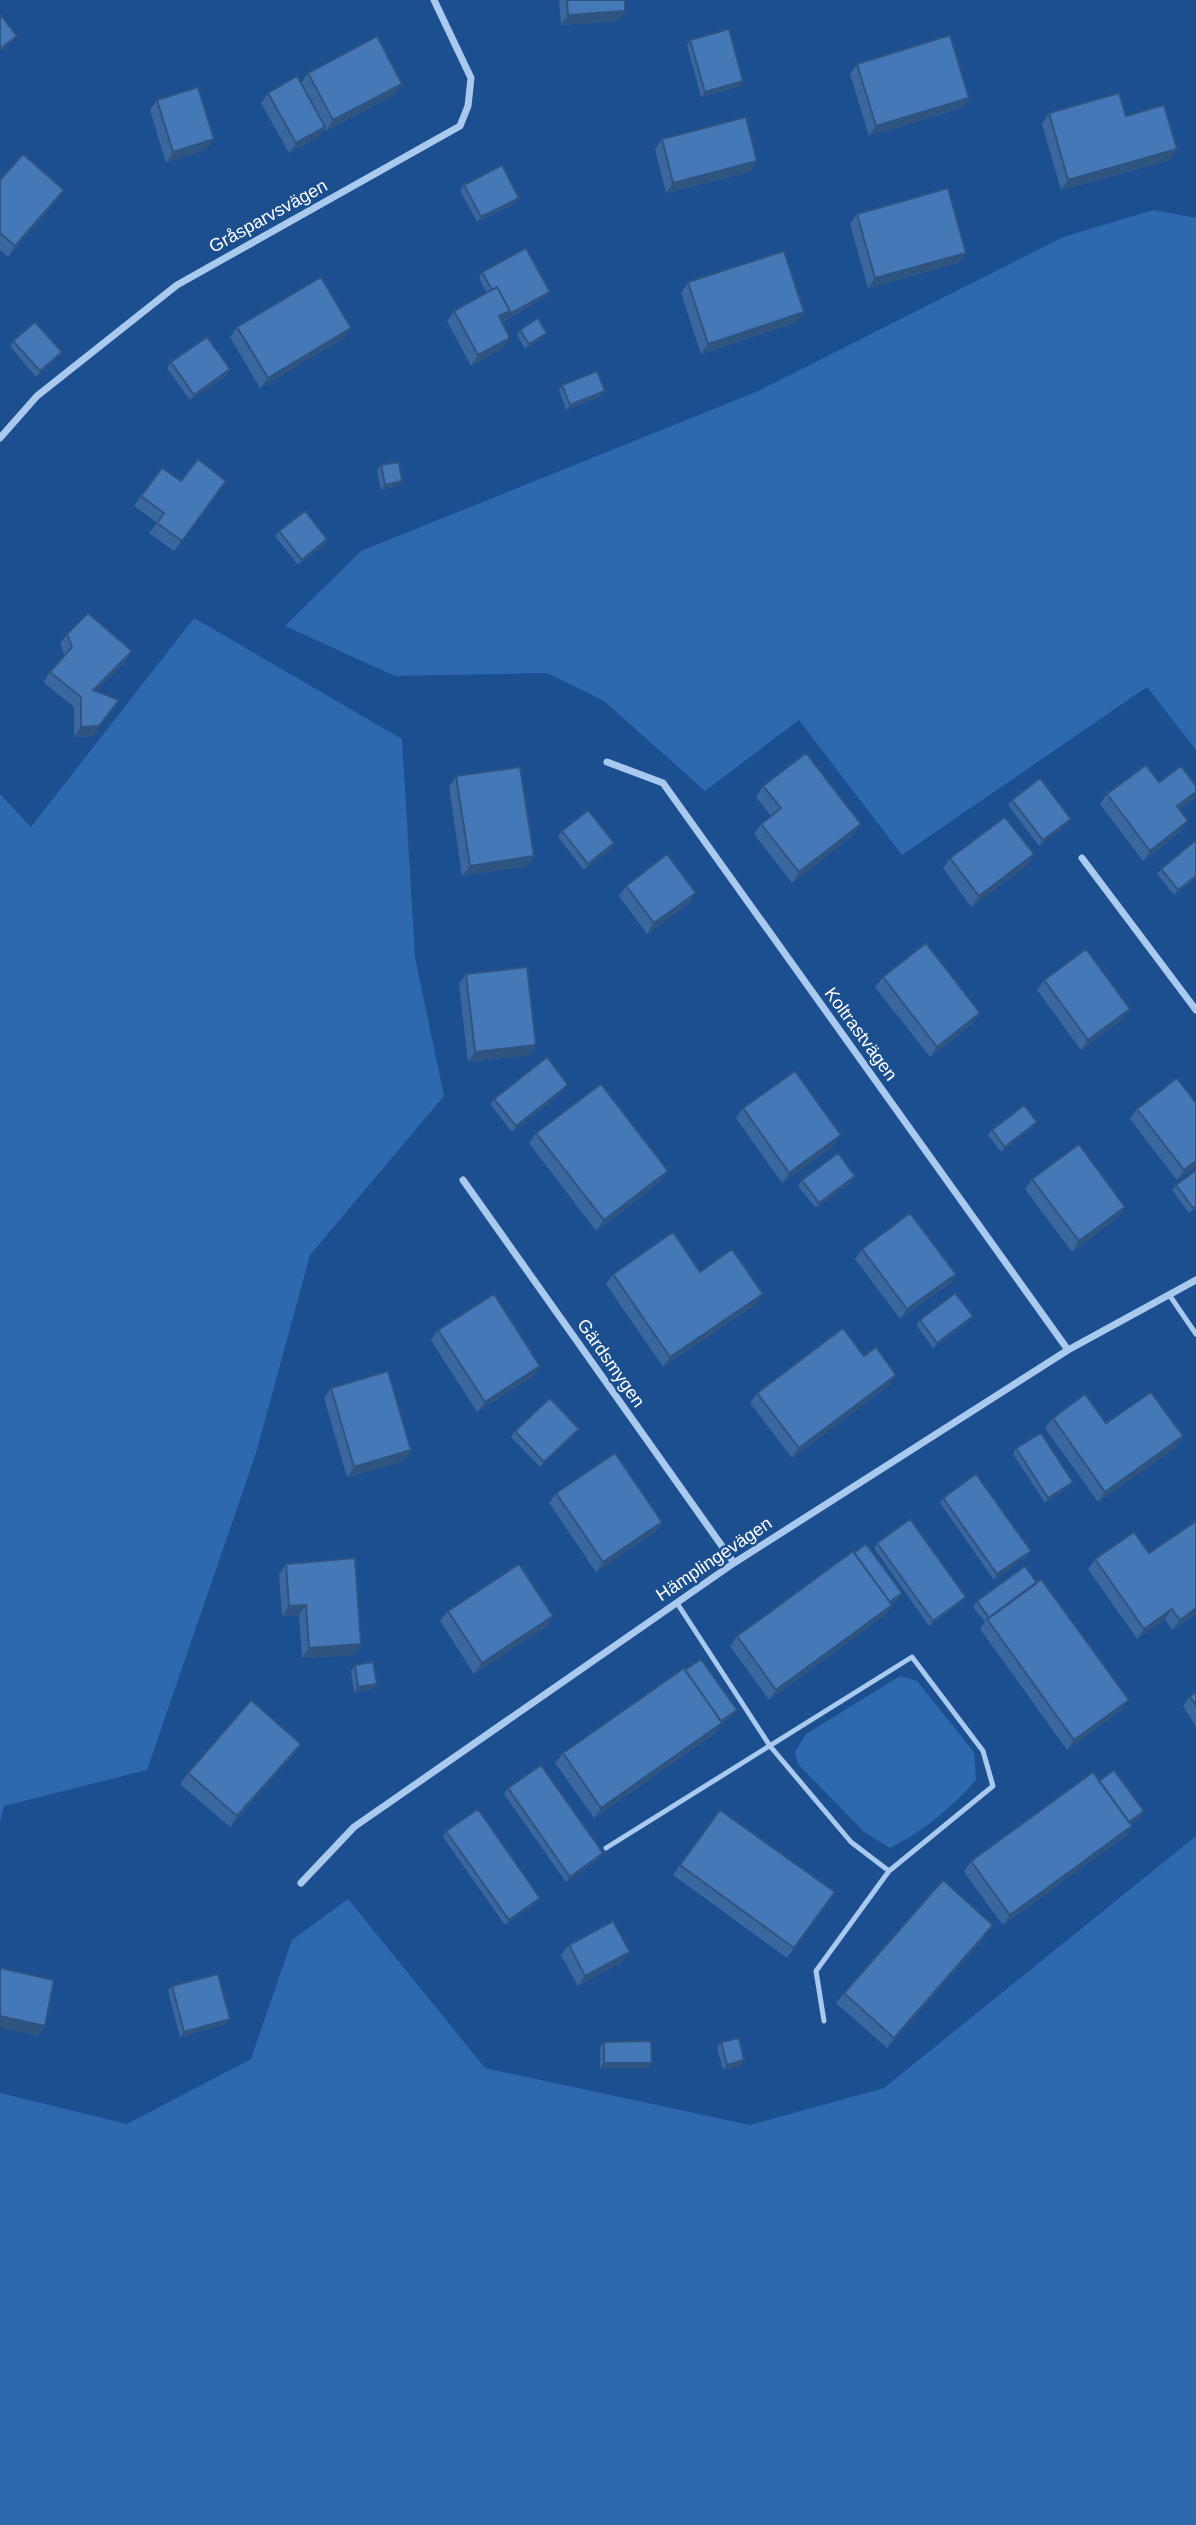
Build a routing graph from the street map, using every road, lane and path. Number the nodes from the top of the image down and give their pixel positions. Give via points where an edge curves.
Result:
1 (433, 0) edge
2 (0, 438) edge
3 (607, 762) dead end
4 (1082, 858) dead end
5 (1196, 1010) edge
6 (463, 1181) dead end
7 (1196, 1280) edge
8 (1170, 1296) junction
9 (1196, 1334) edge
10 (1068, 1350) junction
11 (734, 1563) junction
12 (677, 1603) junction
13 (770, 1746) junction
14 (606, 1848) dead end
15 (889, 1871) junction
16 (301, 1883) dead end
17 (824, 2021) dead end

1 - 2 street, Gråsparvsvägen via 471,78 460,126 177,285 37,396
3 - 10 street, Koltrastvägen via 663,783
4 - 5 street
6 - 11 street, Gärdsmygen
7 - 8 street, Hämplingevägen
8 - 9 lane
8 - 10 street, Hämplingevägen
10 - 11 street, Hämplingevägen
11 - 12 street, Hämplingevägen
12 - 13 lane
12 - 16 street, Hämplingevägen via 354,1827
13 - 14 lane
13 - 15 lane via 851,1842
13 - 15 lane via 912,1657 983,1751 993,1786
15 - 17 lane via 816,1972

